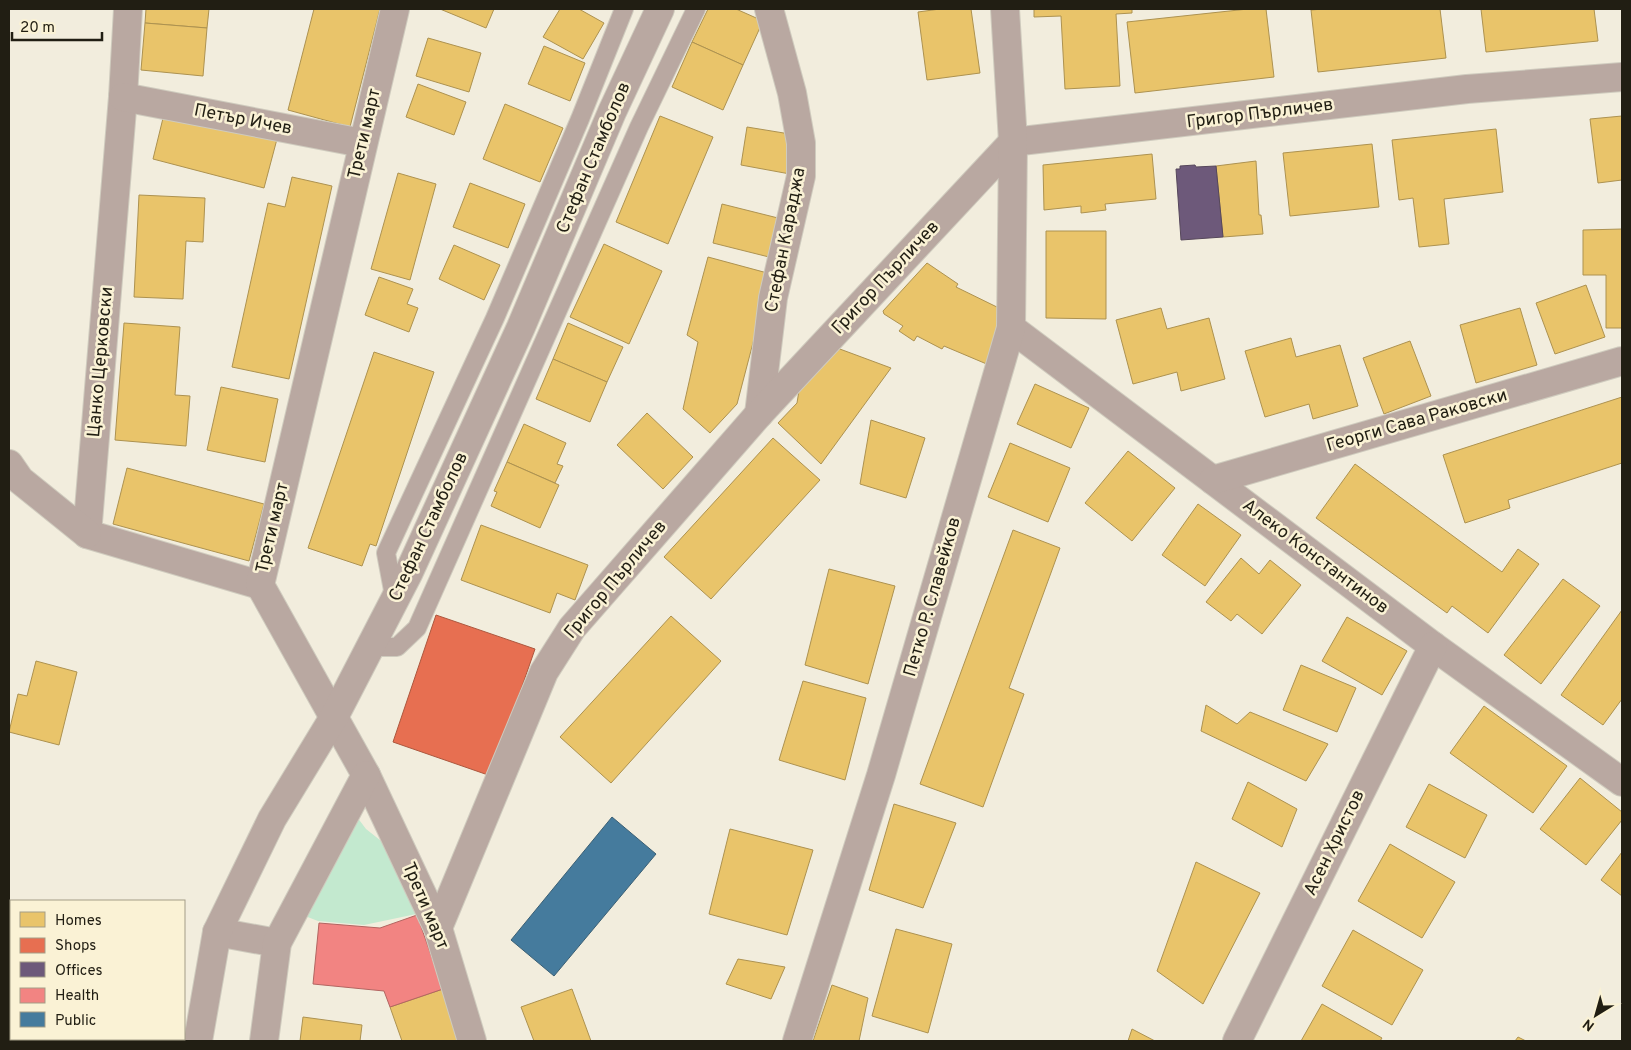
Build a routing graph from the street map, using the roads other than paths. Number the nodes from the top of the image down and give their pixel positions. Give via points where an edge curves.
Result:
1 (128, 9) edge
2 (395, 9) edge
3 (624, 9) edge
4 (660, 9) edge
5 (696, 9) edge
6 (769, 9) edge
7 (1004, 9) edge
8 (1622, 77) edge
9 (123, 97) junction
10 (1013, 142) junction
11 (362, 144) junction
12 (1011, 328) junction
13 (1622, 361) edge
14 (759, 414) junction
15 (9, 464) edge
16 (1213, 480) junction
17 (87, 534) junction
18 (260, 585) junction
19 (395, 601) junction
20 (371, 646) junction
21 (1433, 646) junction
22 (334, 716) junction
23 (366, 775) junction
24 (1622, 782) edge
25 (438, 928) junction
26 (217, 932) junction
27 (277, 943) junction
28 (198, 1041) edge
29 (264, 1041) edge
30 (472, 1041) edge
31 (797, 1041) edge
32 (1237, 1041) edge

1 - 9 street, Цанко Церковски
2 - 11 street, Трети март
3 - 19 lane via 495,318 386,553
4 - 19 street, Стефан Стамболов via 612,112 521,328
5 - 20 lane via 639,128 417,628 397,647
6 - 14 street, Стефан Караджа via 792,93 801,143 801,176 773,298
7 - 10 street, Петко Р. Славейков
8 - 10 street, Григор Пърличев via 1467,89
9 - 11 street, Петър Ичев
9 - 17 street, Цанко Церковски
10 - 12 street, Петко Р. Славейков
10 - 14 street, Григор Пърличев
11 - 18 street, Трети март
12 - 16 street, Алеко Константинов
12 - 31 street, Петко Р. Славейков via 884,765
13 - 16 street, Георги Сава Раковски
14 - 25 street, Григор Пърличев via 572,628 544,672
15 - 17 street via 20,480
16 - 21 street, Алеко Константинов
17 - 18 street
18 - 22 street, Трети март
19 - 20 street, Стефан Стамболов
20 - 22 street, Стефан Стамболов
21 - 24 street, Алеко Константинов
21 - 32 street, Асен Христов
22 - 23 street, Трети март
22 - 26 street, Стефан Стамболов via 272,820
23 - 25 street, Трети март
23 - 27 street
25 - 30 street, Трети март
26 - 27 street
26 - 28 street, Стефан Стамболов
27 - 29 street

